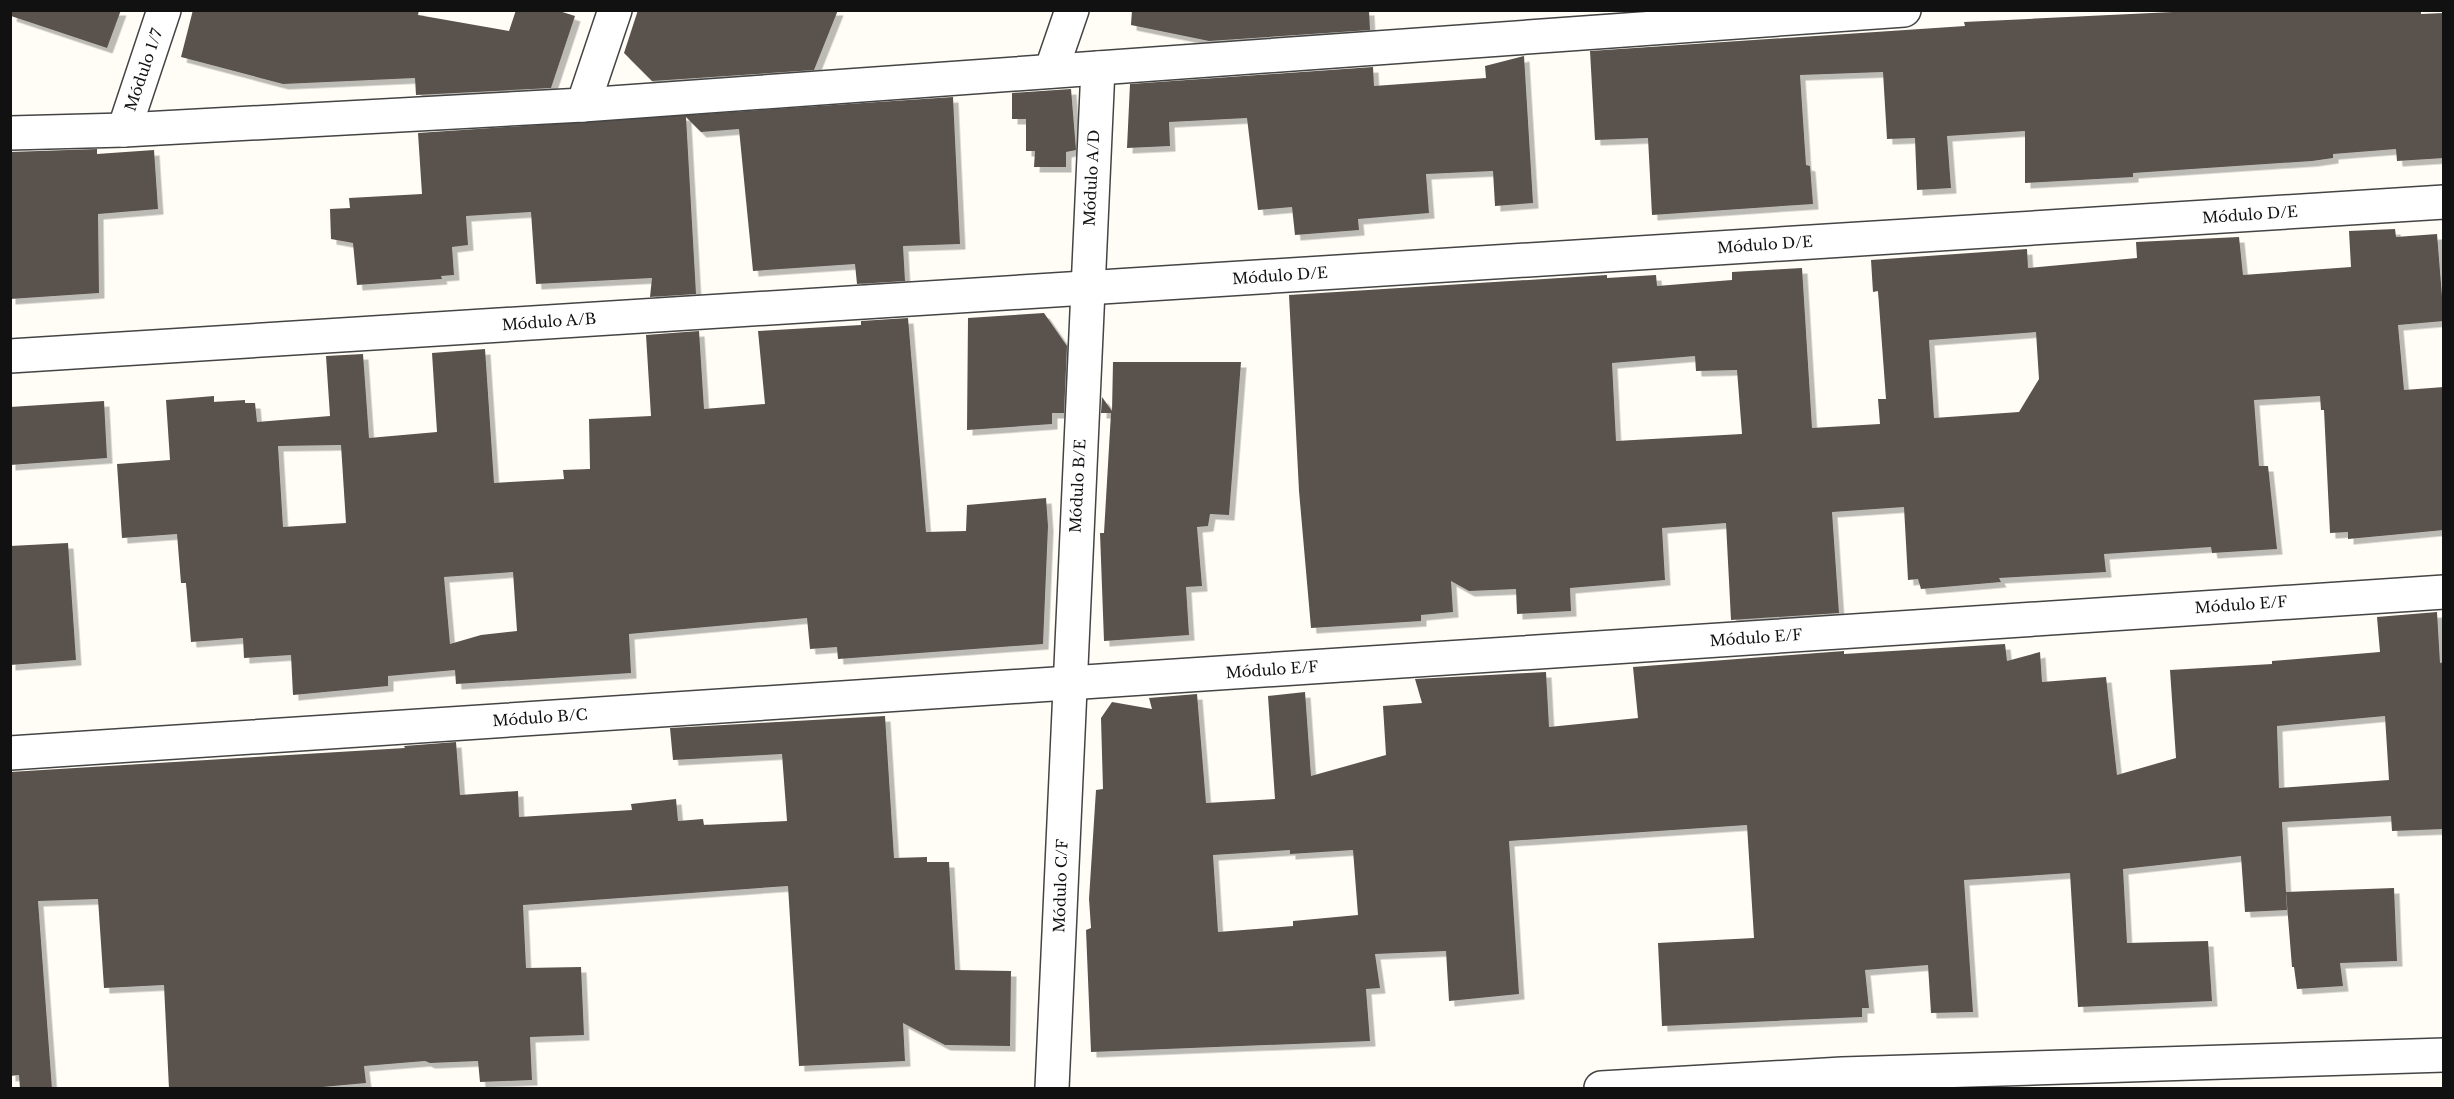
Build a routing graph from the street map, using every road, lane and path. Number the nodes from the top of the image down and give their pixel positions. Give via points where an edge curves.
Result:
1 (164, 10) edge
2 (615, 10) edge
3 (1072, 10) edge
4 (1904, 10) edge
5 (1540, 24) edge
6 (1098, 68) junction
7 (1051, 71) junction
8 (583, 105) junction
9 (124, 130) junction
10 (10, 133) edge
11 (2444, 202) edge
12 (1087, 288) junction
13 (10, 356) edge
14 (2444, 592) edge
15 (1070, 684) junction
16 (10, 753) edge
17 (2444, 1055) edge
18 (2239, 1075) edge
19 (1841, 1081) edge
20 (1052, 1089) edge
21 (1601, 1089) edge

1 - 9 street, Módulo 1/7
2 - 8 street
3 - 7 street
4 - 5 street
5 - 6 street
6 - 7 street
6 - 12 street, Módulo A/D
7 - 8 street
8 - 9 street
9 - 10 street
11 - 12 street, Módulo D/E
12 - 13 street, Módulo A/B
12 - 15 street, Módulo B/E
14 - 15 street, Módulo E/F
15 - 16 street, Módulo B/C
15 - 20 street, Módulo C/F
17 - 18 street
18 - 19 street
19 - 21 street

